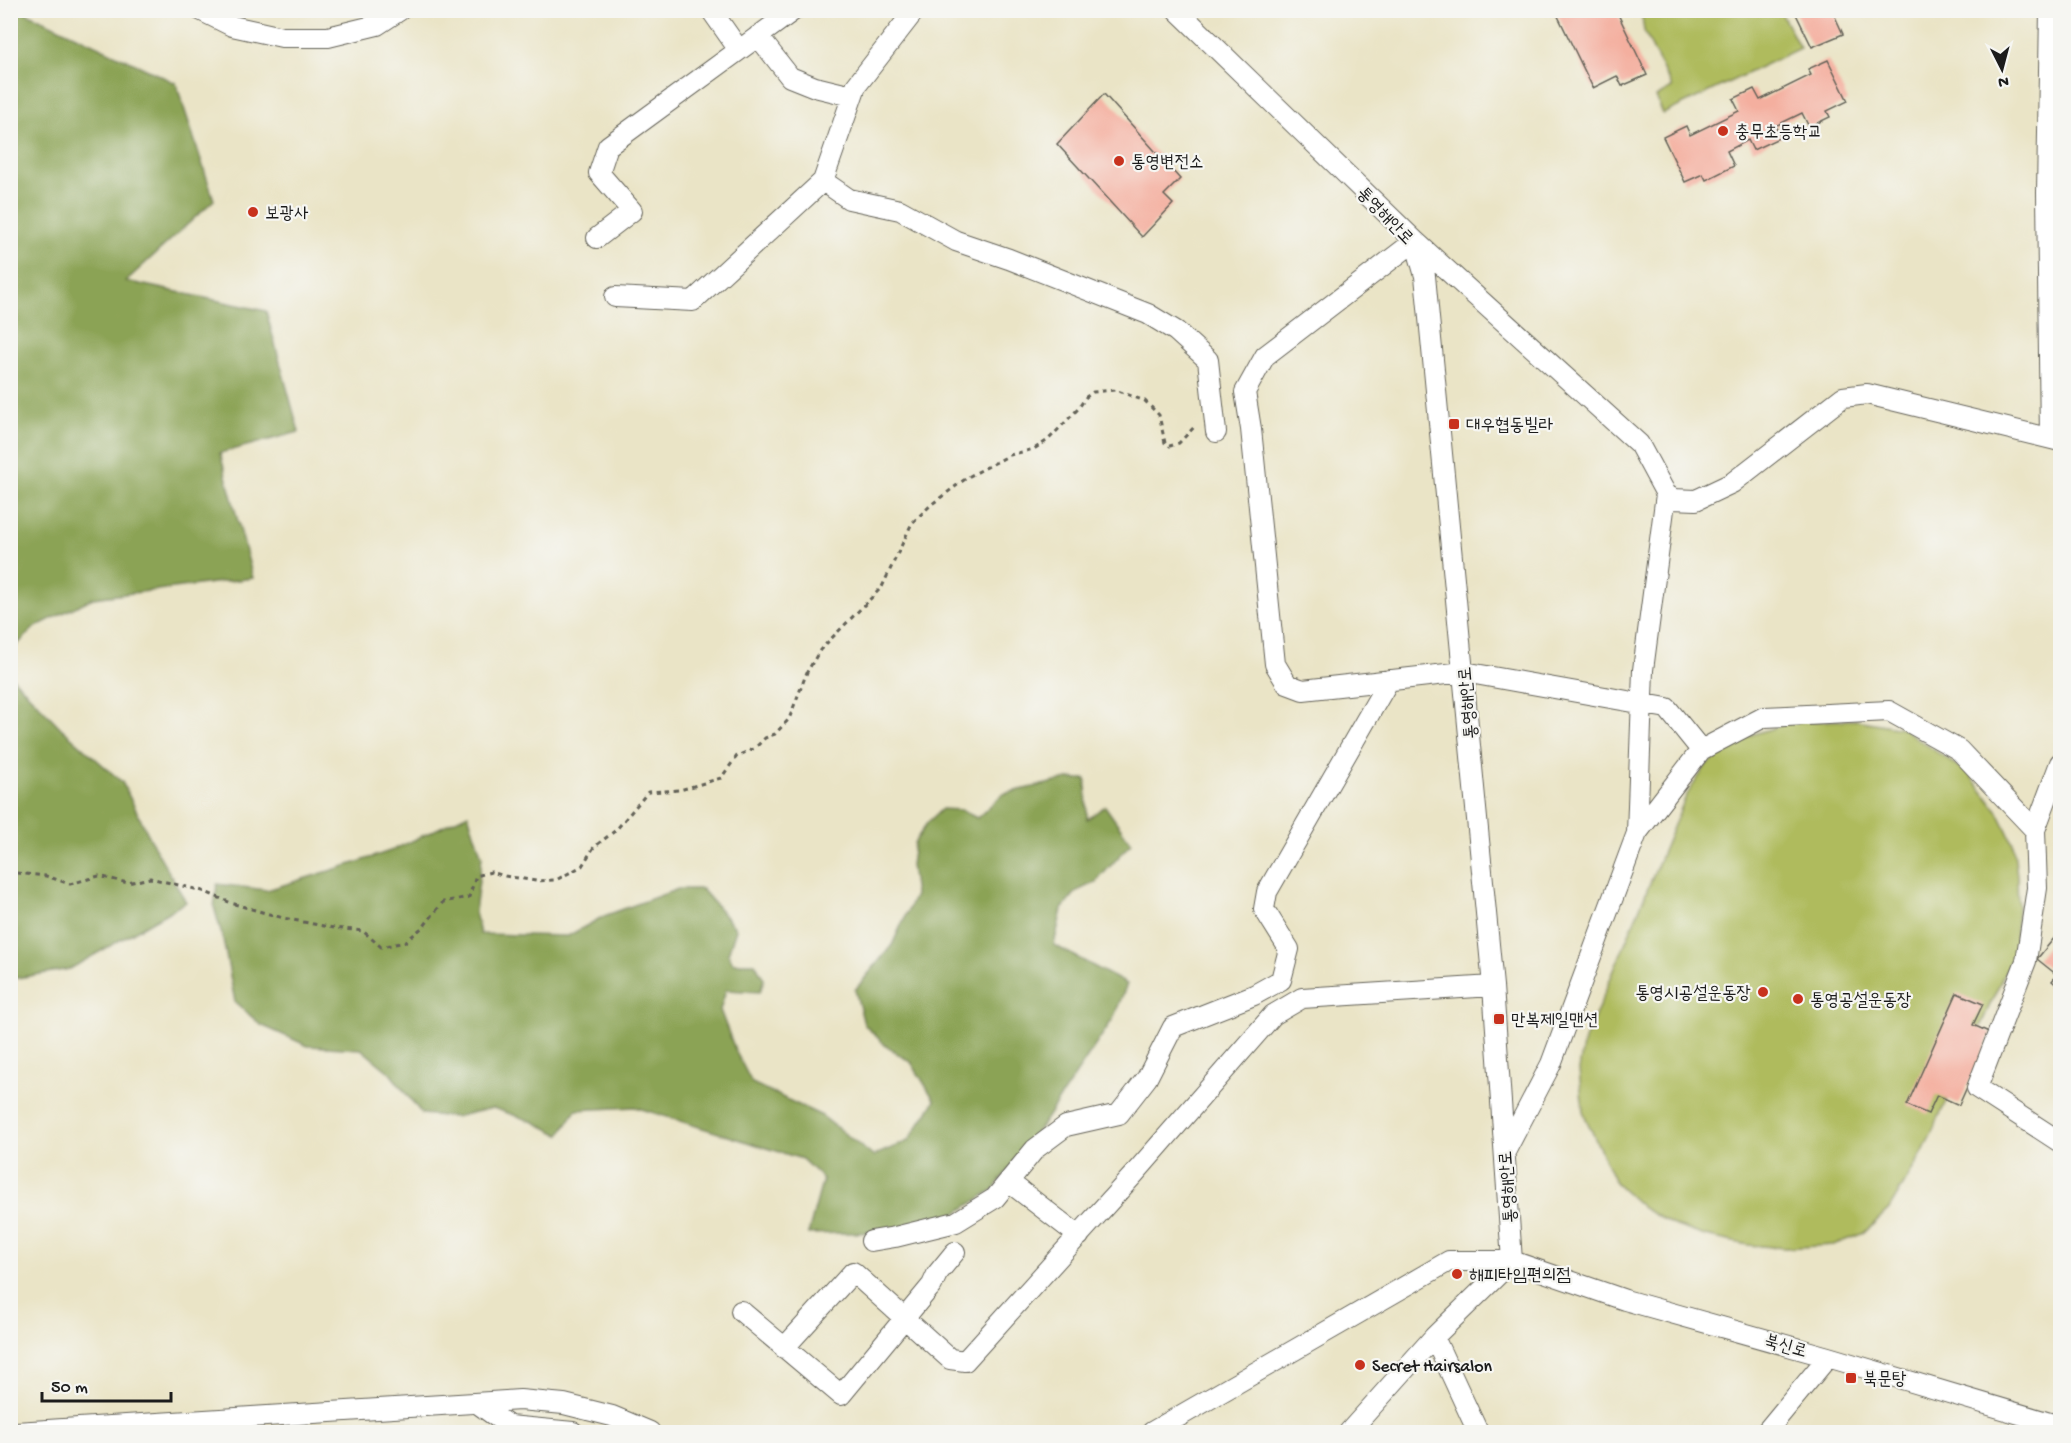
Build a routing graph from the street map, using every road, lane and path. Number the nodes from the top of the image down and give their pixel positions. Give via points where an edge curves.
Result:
1 (200, 10) edge
2 (400, 10) edge
3 (711, 10) edge
4 (794, 10) edge
5 (915, 10) edge
6 (1177, 10) edge
7 (2050, 10) edge
8 (758, 36) junction
9 (739, 50) junction
10 (852, 96) junction
11 (823, 181) junction
12 (597, 238) dead end
13 (1415, 241) junction
14 (615, 297) dead end
15 (1214, 411) junction
16 (1216, 432) dead end
17 (2055, 440) edge
18 (1666, 494) junction
19 (1464, 672) junction
20 (1389, 680) junction
21 (1642, 704) junction
22 (1701, 750) junction
23 (2061, 762) edge
24 (2035, 830) junction
25 (1637, 833) junction
26 (10, 867) edge
27 (1493, 986) junction
28 (2061, 1142) edge
29 (1505, 1152) junction
30 (1010, 1182) junction
31 (1079, 1236) junction
32 (871, 1241) dead end
33 (955, 1252) dead end
34 (1512, 1261) junction
35 (741, 1311) dead end
36 (904, 1318) junction
37 (1434, 1337) junction
38 (784, 1348) junction
39 (1828, 1357) junction
40 (477, 1403) junction
41 (2061, 1426) edge
42 (16, 1432) edge
43 (573, 1432) edge
44 (650, 1432) edge
45 (1152, 1432) edge
46 (1349, 1432) edge
47 (1478, 1432) edge
48 (1766, 1432) edge

1 - 2 street via 232,26 282,37 328,37 377,25
3 - 9 street
4 - 8 street
5 - 10 street
6 - 13 street, 통영해안로
7 - 17 street via 2047,193
8 - 9 street
8 - 10 street via 790,77
9 - 12 street via 608,146 599,173 632,211
10 - 11 street
11 - 14 street via 693,301
11 - 15 street via 849,199 900,210 956,241 1148,314 1176,331 1208,360
13 - 18 street via 1639,444
13 - 19 street, 통영해안로 via 1425,276
13 - 20 street via 1265,356 1245,392 1275,664 1287,684 1303,690
15 - 16 street
15 - 26 path via 1179,443 1170,446 1165,443 1159,415 1145,401 1116,390 1093,392 1048,440 968,477 912,523 882,586 820,650 789,719 775,734 737,756 721,778 680,790 648,792 616,830 594,847 582,866 556,880 536,881 491,872 476,876 469,897 443,902 405,942 381,947 363,931 283,918 150,878 128,883 99,876 70,884 46,876 16,873
17 - 18 street via 1867,394 1843,397 1732,483 1696,500 1673,499
18 - 21 street
19 - 20 street
19 - 21 street
19 - 27 street, 통영해안로
20 - 30 street via 1267,892 1264,909 1289,948 1281,980 1173,1027 1147,1078 1119,1114 1066,1126 1035,1149
21 - 22 street via 1667,708
21 - 25 street
22 - 24 street via 1764,717 1889,711 1959,750
22 - 25 street
23 - 24 street
24 - 28 street via 2037,888 2026,961 1977,1088
25 - 29 street via 1551,1064
27 - 29 street, 통영해안로
27 - 31 street via 1302,998 1273,1016
29 - 34 street, 통영해안로
30 - 31 street
30 - 32 street via 995,1198 956,1222
31 - 36 street via 965,1361 950,1359
33 - 36 street
34 - 37 street
34 - 39 street, 북신로 via 1625,1300
34 - 45 street, 북신로 via 1449,1261
35 - 38 street
36 - 38 street via 853,1272
36 - 38 street via 841,1395
37 - 46 street
37 - 47 street
39 - 41 street, 북신로
39 - 48 street
40 - 42 street
40 - 43 street via 509,1426
40 - 44 street via 520,1400 564,1404 612,1416

